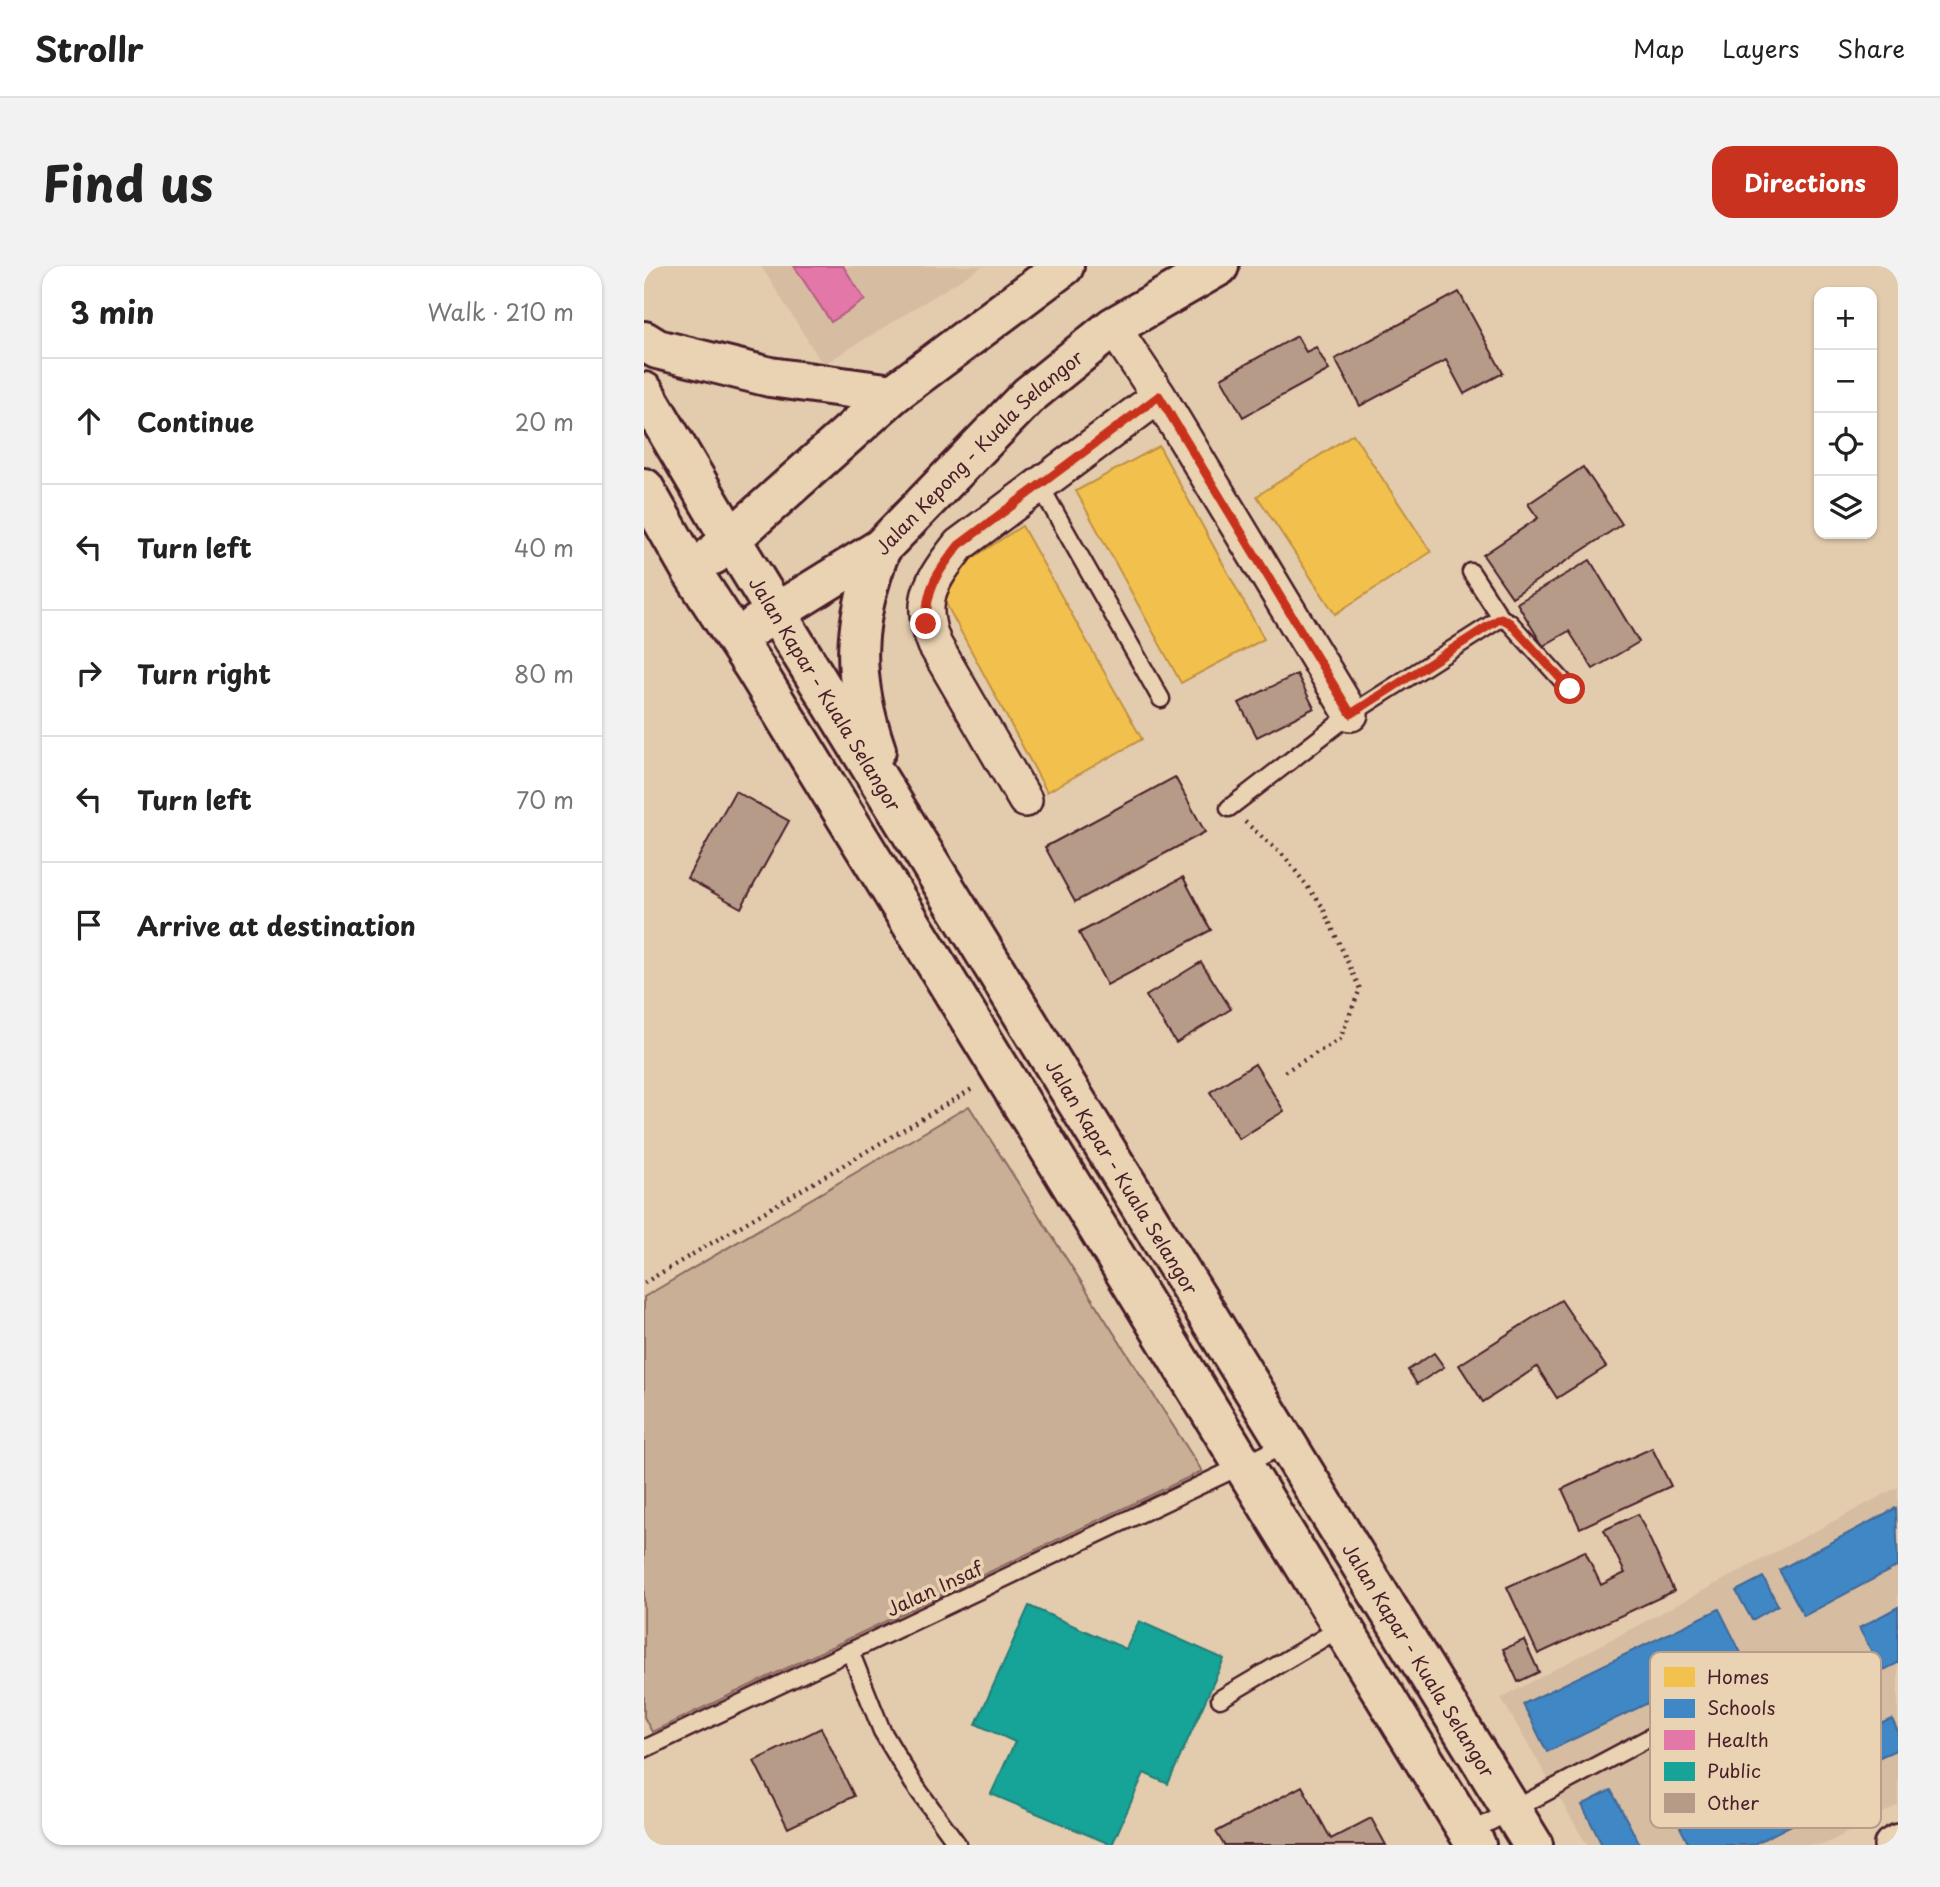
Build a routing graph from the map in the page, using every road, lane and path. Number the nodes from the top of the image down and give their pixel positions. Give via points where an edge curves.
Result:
1 (1064, 266) edge
2 (1219, 266) edge
3 (1113, 327) junction
4 (644, 341) edge
5 (644, 392) edge
6 (893, 394) junction
7 (1159, 396) junction
8 (1039, 484) junction
9 (644, 488) edge
10 (732, 541) junction
11 (881, 548) junction
12 (692, 572) junction
13 (1471, 572) dead end
14 (778, 613) junction
15 (1501, 618) junction
16 (745, 652) junction
17 (1570, 689) dead end
18 (1160, 699) dead end
19 (1351, 714) junction
20 (1025, 800) dead end
21 (893, 802) junction
22 (1229, 808) joint
23 (1000, 1072) junction
24 (1284, 1072) dead end
25 (644, 1283) edge
26 (1287, 1444) junction
27 (1242, 1466) junction
28 (1342, 1627) junction
29 (850, 1651) junction
30 (1220, 1699) dead end
31 (1650, 1737) edge
32 (644, 1749) edge
33 (1513, 1812) junction
34 (1473, 1839) edge
35 (1898, 1841) edge
36 (958, 1845) edge
37 (1533, 1845) edge
38 (1891, 1845) edge

1 - 6 highway
2 - 3 highway, Jalan Kepong - Kuala Selangor
3 - 7 street
3 - 11 highway, Jalan Kepong - Kuala Selangor via 1029,395
4 - 6 highway via 657,349 770,377
5 - 10 highway, Jalan Kapar - Kuala Selangor
6 - 10 highway
7 - 8 street
7 - 19 street
8 - 18 lane
8 - 20 street via 959,545 926,597 926,624 935,645
9 - 12 highway
10 - 12 highway
10 - 14 highway, Jalan Kapar - Kuala Selangor
11 - 14 highway, Jalan Kepong - Kuala Selangor
11 - 21 highway via 863,596 857,665 866,721
12 - 16 highway
13 - 15 lane
14 - 16 highway, Jalan Kepong - Kuala Selangor
14 - 21 highway, Jalan Kapar - Kuala Selangor
15 - 17 lane
15 - 19 lane
16 - 23 highway
19 - 22 lane
21 - 26 highway, Jalan Kapar - Kuala Selangor
22 - 24 path via 1285,857 1322,906 1360,989 1340,1040
23 - 25 path
23 - 27 highway
26 - 27 lane, Jalan Insaf
26 - 33 highway, Jalan Kapar - Kuala Selangor
27 - 28 highway
27 - 29 lane, Jalan Insaf
28 - 30 lane
28 - 34 highway
29 - 32 lane, Jalan Insaf
29 - 36 lane via 882,1731
31 - 33 lane
33 - 34 lane
33 - 37 highway, Jalan Kapar - Kuala Selangor
35 - 38 street

